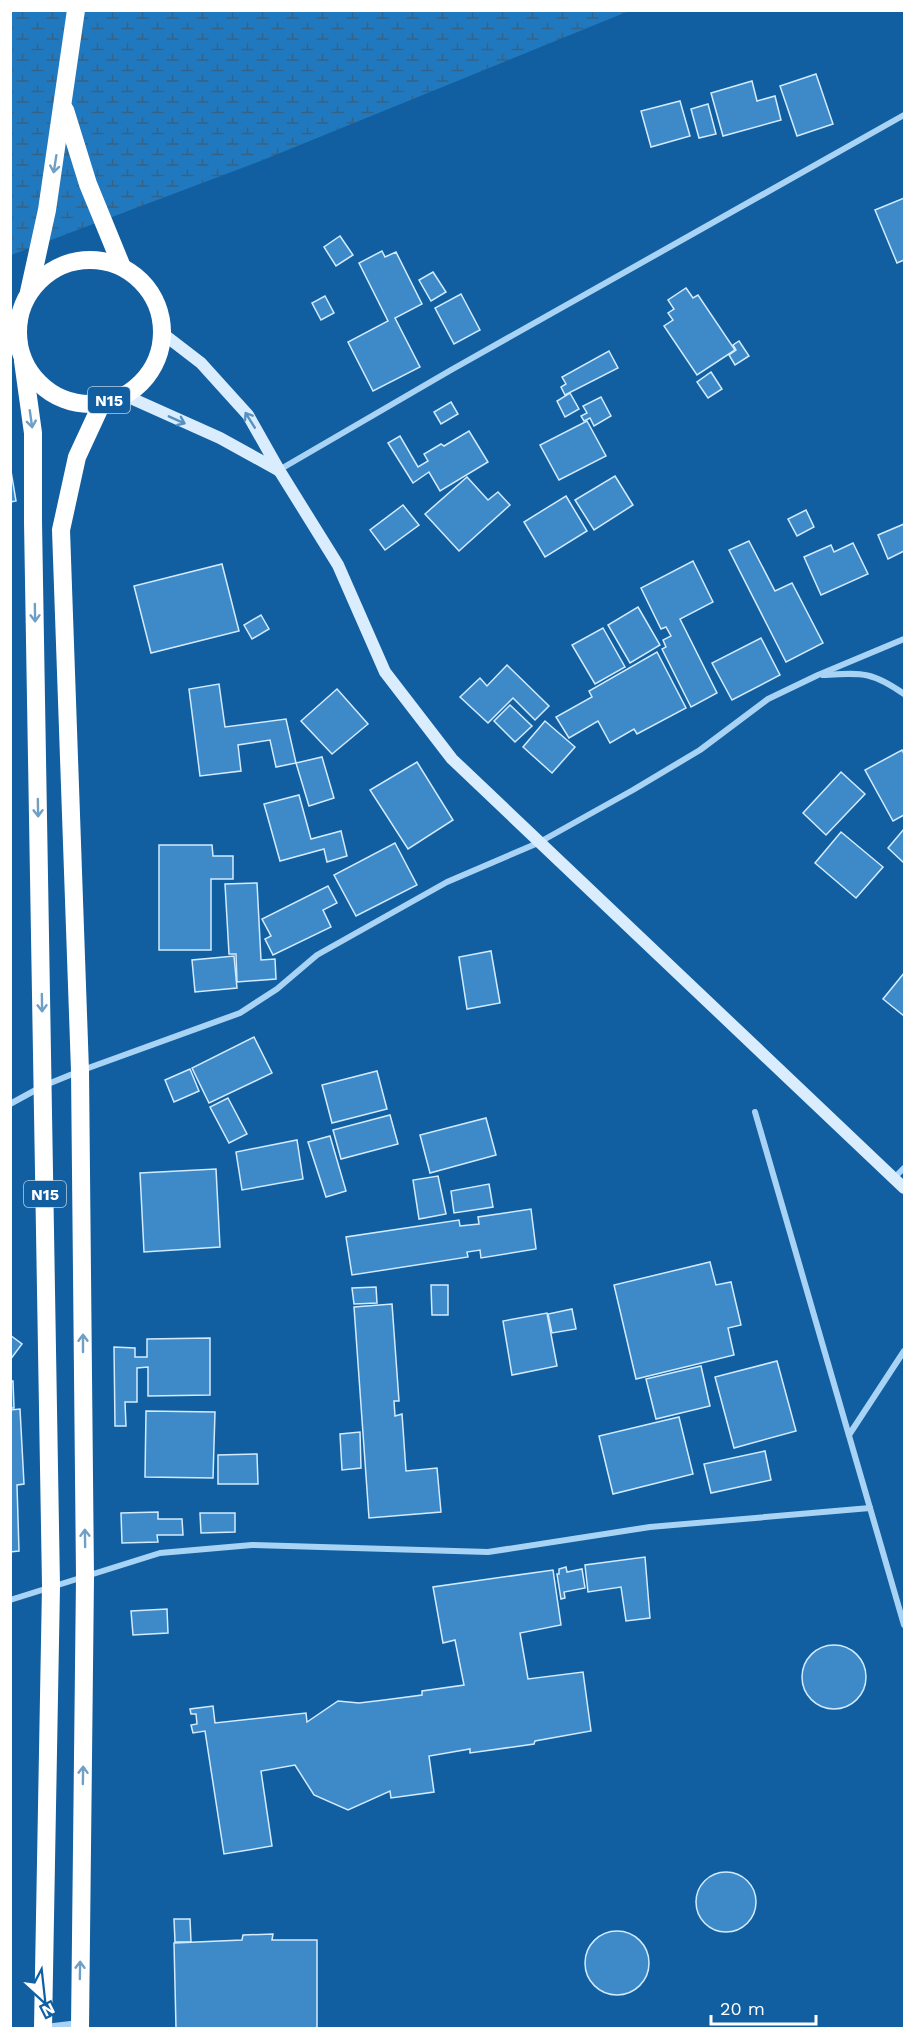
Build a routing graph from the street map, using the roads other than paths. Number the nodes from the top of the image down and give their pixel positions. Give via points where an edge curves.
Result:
1 (76, 10) edge
2 (63, 106) junction
3 (904, 115) edge
4 (122, 267) junction
5 (28, 293) junction
6 (162, 333) junction
7 (23, 361) junction
8 (124, 395) junction
9 (102, 403) junction
10 (279, 470) junction
11 (904, 639) edge
12 (818, 675) junction
13 (904, 694) edge
14 (538, 843) junction
15 (80, 1071) junction
16 (44, 1086) junction
17 (10, 1104) edge
18 (755, 1112) dead end
19 (904, 1168) edge
20 (894, 1178) junction
21 (904, 1188) edge
22 (904, 1352) edge
23 (849, 1435) junction
24 (870, 1508) junction
25 (85, 1577) junction
26 (51, 1586) junction
27 (10, 1600) edge
28 (904, 1625) edge
29 (80, 2026) edge
30 (42, 2028) edge

1 - 2 highway, N15
2 - 4 highway, N15 via 88,184
2 -> 5 highway, N15 via 47,210
3 - 10 street
4 - 5 highway, N15 via 97,260 70,262 46,274
4 - 6 highway, N15 via 152,294
5 - 7 highway, N15 via 20,315 18,338
6 - 8 highway, N15 via 151,369 140,384
10 -> 6 main road via 248,415 201,363
7 - 9 highway, N15 via 36,381 55,395 78,403
7 -> 16 highway, N15 via 33,433
8 - 9 highway, N15
8 -> 10 main road via 220,438
9 - 15 highway, N15 via 77,457 61,530
10 - 14 main road via 338,565 385,672 452,759
11 - 12 street
12 - 13 street via 879,677
12 - 14 street via 768,699 700,750
14 - 15 street via 447,882 317,955 277,989 240,1013
14 - 20 main road
15 - 16 street
25 -> 15 highway, N15
16 - 17 street
16 - 26 highway, N15
18 - 23 street
19 - 20 street
20 - 21 main road
22 - 23 street
23 - 24 street
24 - 25 street via 650,1527 488,1552 252,1545 160,1553
24 - 28 street
25 - 26 street
29 -> 25 highway, N15
26 - 27 street
26 - 30 highway, N15
29 - 30 street

